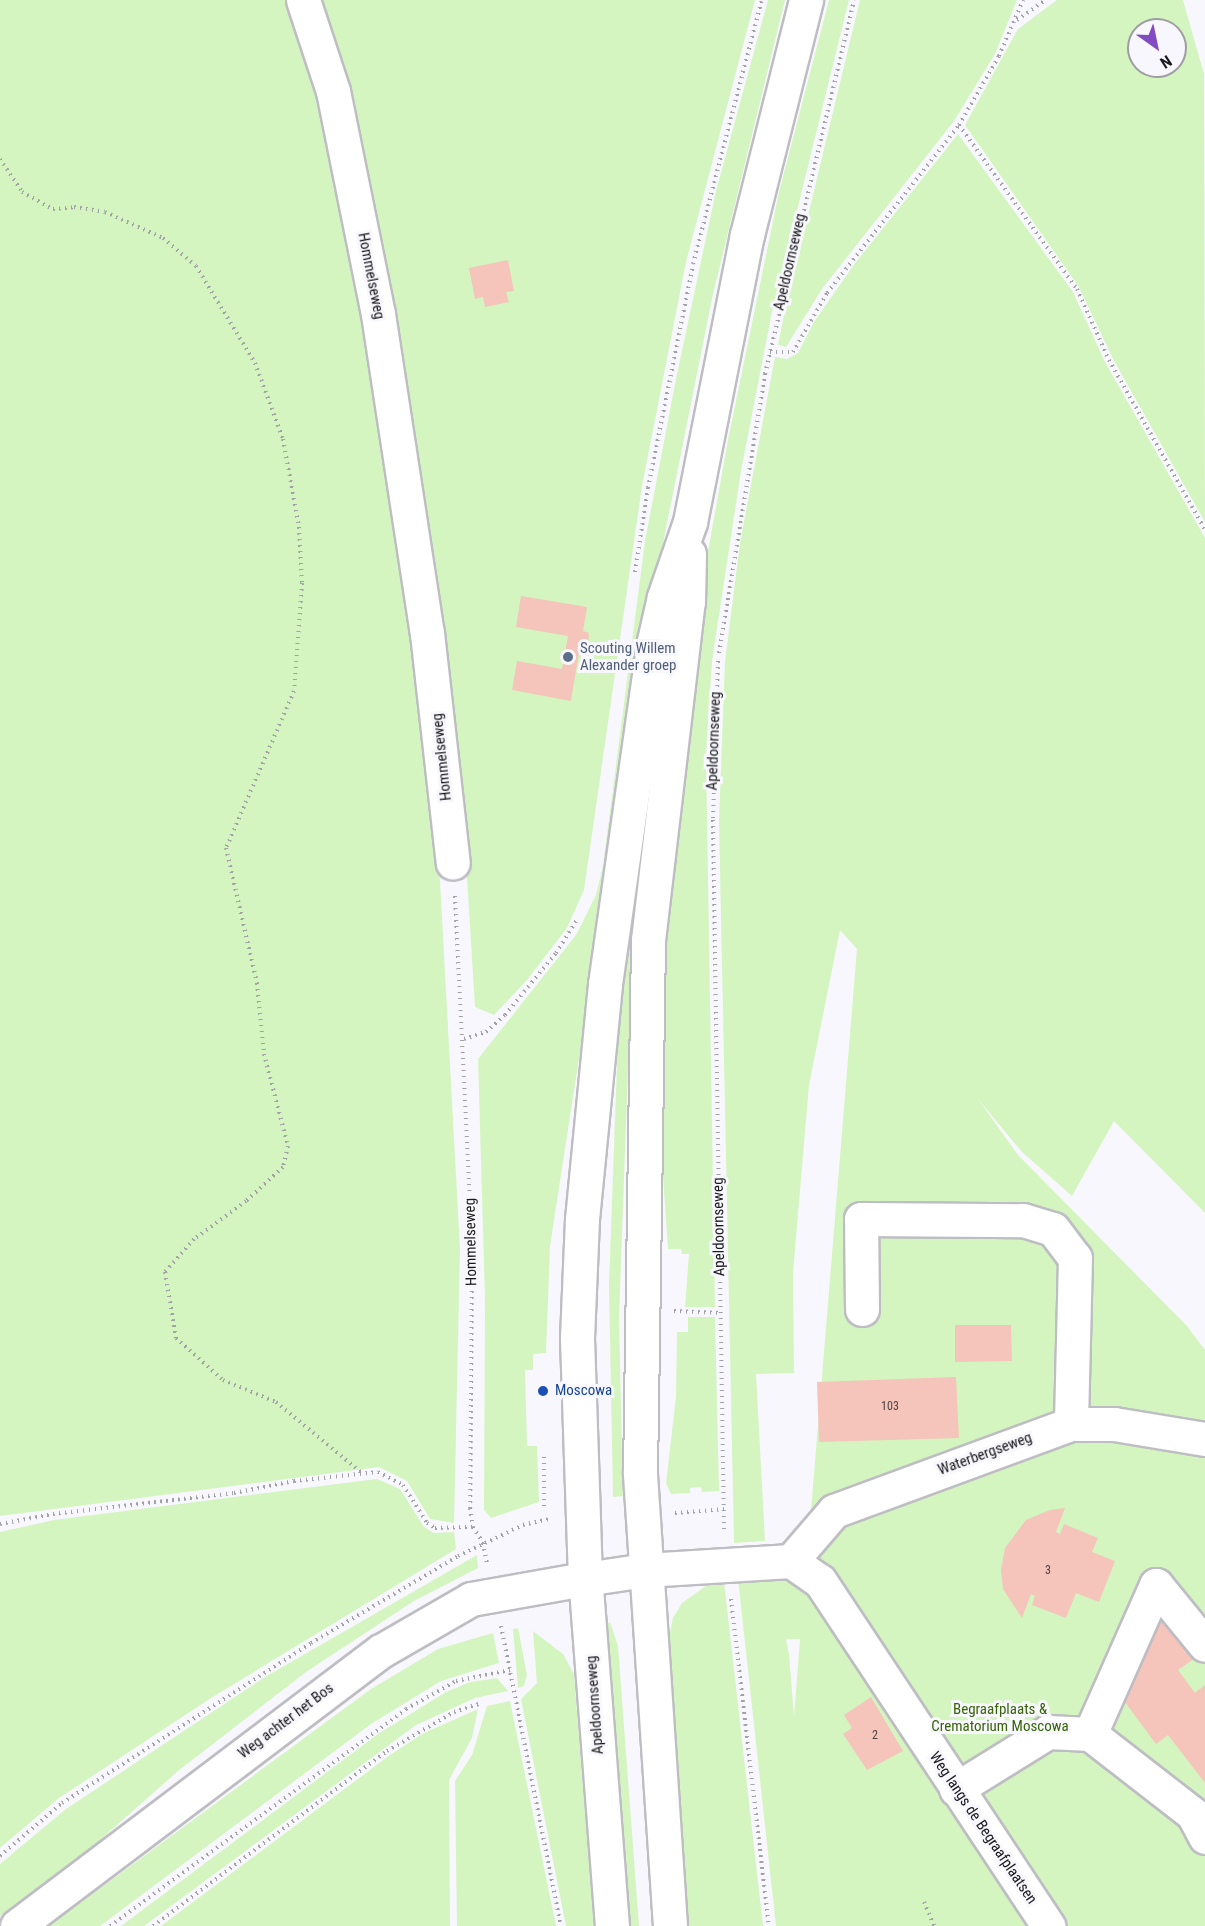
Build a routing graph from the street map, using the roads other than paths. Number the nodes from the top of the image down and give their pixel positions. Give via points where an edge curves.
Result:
1 (303, 0) edge
2 (806, 0) edge
3 (690, 522) junction
4 (453, 863) road end
5 (862, 1309) dead end
6 (1071, 1424) junction
7 (1205, 1439) edge
8 (791, 1561) junction
9 (645, 1570) junction
10 (585, 1579) junction
11 (1205, 1645) edge
12 (1090, 1734) junction
13 (956, 1789) junction
14 (1205, 1837) edge
15 (17, 1926) edge
16 (612, 1926) edge
17 (670, 1926) edge
18 (1048, 1926) edge

1 - 4 main road, Hommelseweg via 333,91 378,314 428,633
2 - 3 main road, Apeldoornseweg via 747,235
3 - 9 main road, Apeldoornseweg via 688,602 648,940 640,1474
3 - 10 main road, Apeldoornseweg via 664,597 654,641 605,984 582,1219 577,1338
5 - 6 main road via 861,1219 1023,1220 1053,1229 1075,1258
6 - 7 main road, Waterbergseweg via 1114,1424
6 - 8 main road, Waterbergseweg via 834,1511
8 - 9 main road
8 - 13 main road, Weg langs de Begraafplaatsen via 820,1581
9 - 10 main road, Weg achter het Bos
9 - 17 main road, Apeldoornseweg
10 - 15 main road, Weg achter het Bos via 471,1599 381,1651
10 - 16 main road, Apeldoornseweg
11 - 12 main road via 1156,1585
12 - 13 main road via 1048,1732
12 - 14 main road via 1193,1814
13 - 18 main road, Weg langs de Begraafplaatsen

